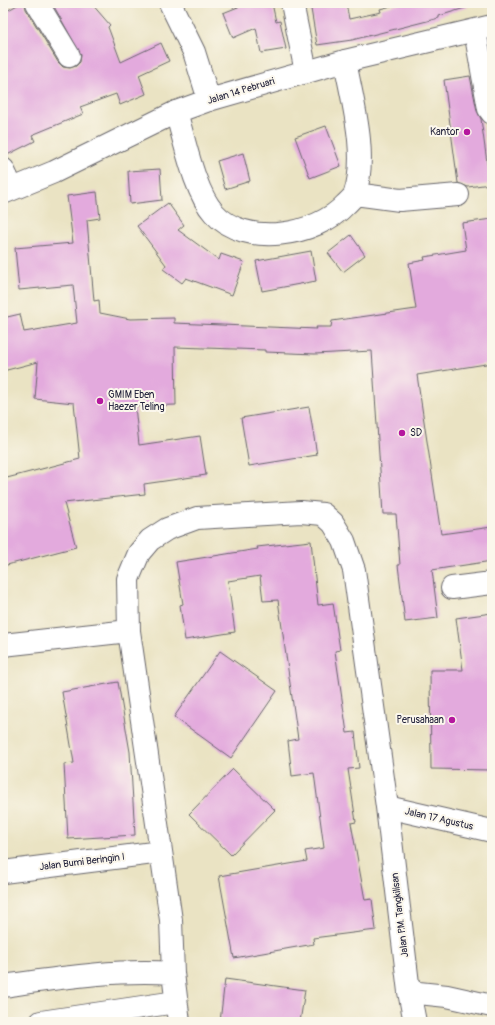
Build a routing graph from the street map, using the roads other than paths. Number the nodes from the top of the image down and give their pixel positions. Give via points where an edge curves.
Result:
1 (37, 3) edge
2 (170, 3) edge
3 (292, 3) edge
4 (483, 28) edge
5 (68, 56) dead end
6 (345, 61) junction
7 (306, 72) junction
8 (209, 100) junction
9 (176, 112) junction
10 (492, 113) edge
11 (3, 169) edge
12 (8, 191) edge
13 (355, 194) junction
14 (458, 195) dead end
15 (492, 583) edge
16 (452, 588) dead end
17 (129, 632) junction
18 (3, 645) edge
19 (387, 807) junction
20 (492, 831) edge
21 (161, 852) junction
22 (3, 872) edge
23 (173, 973) junction
24 (3, 986) edge
25 (409, 992) junction
26 (492, 1006) edge
27 (175, 1013) edge
28 (41, 1022) edge
29 (415, 1022) edge

1 - 5 street
2 - 8 street via 194,52
3 - 7 street
4 - 6 street, Jalan 14 Pebruari
4 - 10 street via 489,110
6 - 7 street, Jalan 14 Pebruari
6 - 13 street via 360,145
7 - 8 street, Jalan 14 Pebruari
8 - 9 street, Jalan 14 Pebruari
9 - 12 street, Jalan 14 Pebruari via 54,172
9 - 13 street via 202,196 214,214 239,230 254,234 273,234 314,227 338,213
11 - 12 street
13 - 14 street via 400,200
15 - 16 street
17 - 18 street
17 - 19 street, Jalan P.M. Tangkilisan via 128,579 139,552 150,540 167,529 196,518 301,512 323,514 333,523 344,541 354,570
17 - 21 street
19 - 20 street, Jalan 17 Agustus
19 - 25 street, Jalan P.M. Tangkilisan
21 - 22 street, Jalan Bumi Beringin I
21 - 23 street via 171,920
23 - 24 street via 136,971 89,974
23 - 27 street
25 - 26 street via 447,996
25 - 29 street, Jalan P.M. Tangkilisan
27 - 28 street

